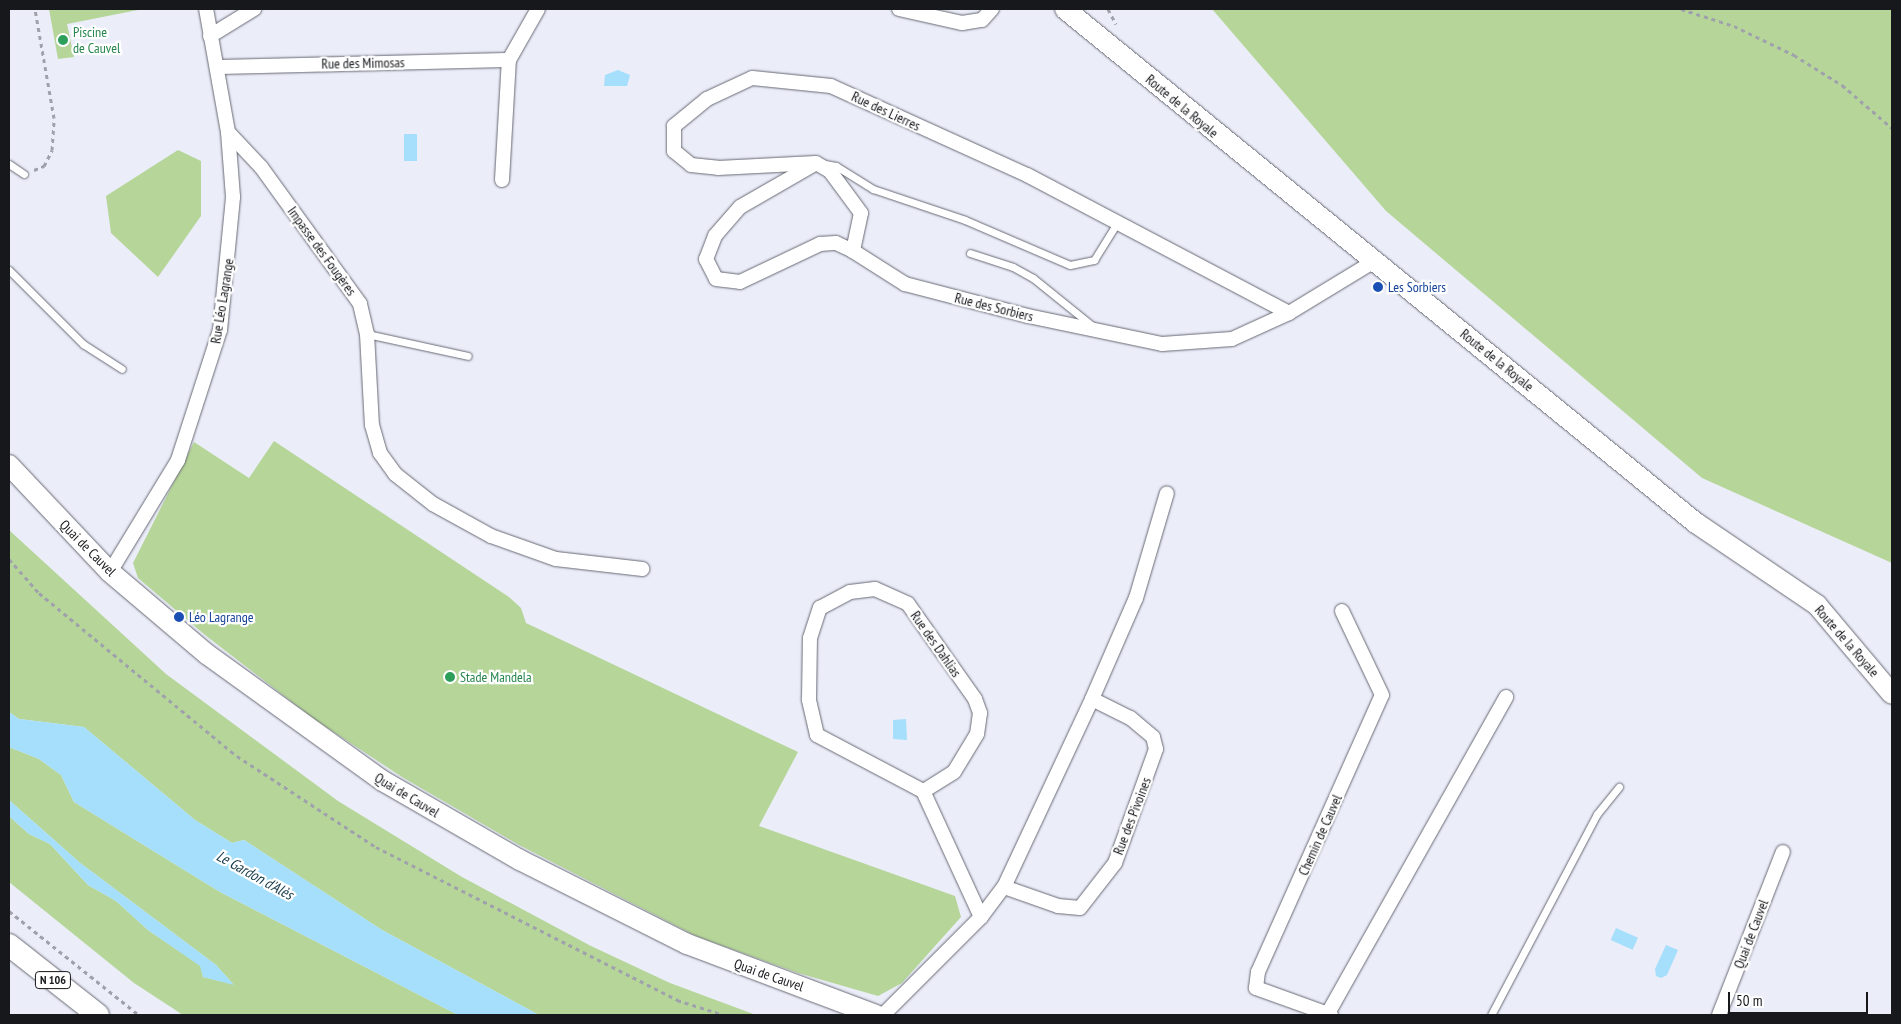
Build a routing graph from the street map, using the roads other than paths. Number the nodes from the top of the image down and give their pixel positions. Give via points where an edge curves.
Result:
1 (206, 9) edge
2 (254, 9) edge
3 (538, 9) edge
4 (898, 9) edge
5 (992, 9) edge
6 (1065, 9) edge
7 (1079, 9) edge
8 (1093, 33) junction
9 (210, 36) junction
10 (509, 60) junction
11 (217, 67) junction
12 (228, 132) junction
13 (816, 163) junction
14 (9, 164) edge
15 (24, 174) road end
16 (502, 180) dead end
17 (1117, 223) junction
18 (853, 251) junction
19 (970, 253) dead end
20 (1376, 260) junction
21 (9, 270) edge
22 (1289, 313) junction
23 (1097, 330) junction
24 (367, 334) junction
25 (468, 356) dead end
26 (122, 369) dead end
27 (9, 465) edge
28 (1167, 493) dead end
29 (642, 569) dead end
30 (110, 572) junction
31 (1342, 611) dead end
32 (1892, 694) edge
33 (1506, 697) dead end
34 (1092, 699) junction
35 (1619, 788) dead end
36 (923, 791) junction
37 (1783, 852) dead end
38 (1004, 888) junction
39 (981, 917) junction
40 (9, 945) edge
41 (98, 1015) edge
42 (876, 1015) edge
43 (884, 1015) edge
44 (1328, 1015) edge
45 (1491, 1015) edge
46 (1719, 1015) edge

1 - 9 street, Rue Léo Lagrange
2 - 9 street
3 - 10 street
4 - 5 street via 962,23 982,20
6 - 8 main road, Route de la Royale
7 - 8 main road, Route de la Royale
8 - 20 main road, Route de la Royale via 1229,146
9 - 11 street, Rue Léo Lagrange
10 - 11 street, Rue des Mimosas
10 - 16 street
11 - 12 street, Rue Léo Lagrange
12 - 24 street, Impasse des Fougères via 261,167 360,304
12 - 30 street, Rue Léo Lagrange via 233,197 220,330 178,460
13 - 17 lane via 836,166 873,189 965,220 1070,265 1094,260
13 - 17 street, Rue des Lierres via 718,168 691,164 674,150 674,126 707,99 752,78 831,86 1026,175
13 - 18 street via 844,185 861,213
13 - 18 street, Rue des Sorbiers via 740,207 715,236 706,259 716,279 740,282 820,244 836,244
14 - 15 lane
17 - 22 street, Rue des Lierres
18 - 23 street, Rue des Sorbiers via 905,284
19 - 23 lane via 1013,267 1033,278
20 - 22 street, Rue des Sorbiers
20 - 32 main road, Route de la Royale via 1696,523 1817,605
21 - 26 lane via 83,344
22 - 23 street, Rue des Sorbiers via 1232,340 1162,344
24 - 25 lane
24 - 29 street, Impasse des Fougères via 372,425 380,453 395,474 434,504 491,536 556,559
27 - 30 main road, Quai de Cauvel
28 - 34 street via 1136,598
30 - 42 main road, Quai de Cauvel via 208,656 318,737 449,820 687,944
31 - 44 street, Chemin de Cauvel via 1382,696 1258,972 1256,988
33 - 44 street
34 - 38 street
34 - 38 street, Rue des Pivoines via 1130,718 1153,737 1156,749 1115,863 1080,908 1058,906
35 - 45 lane via 1597,814
36 - 36 street, Rue des Dahlias via 954,772 977,734 980,714 975,699 908,604 875,589 838,596 820,608 810,638 809,699 817,735
36 - 39 street
37 - 46 street, Quai de Cauvel
38 - 39 street
39 - 43 street
40 - 41 main road, N 106

